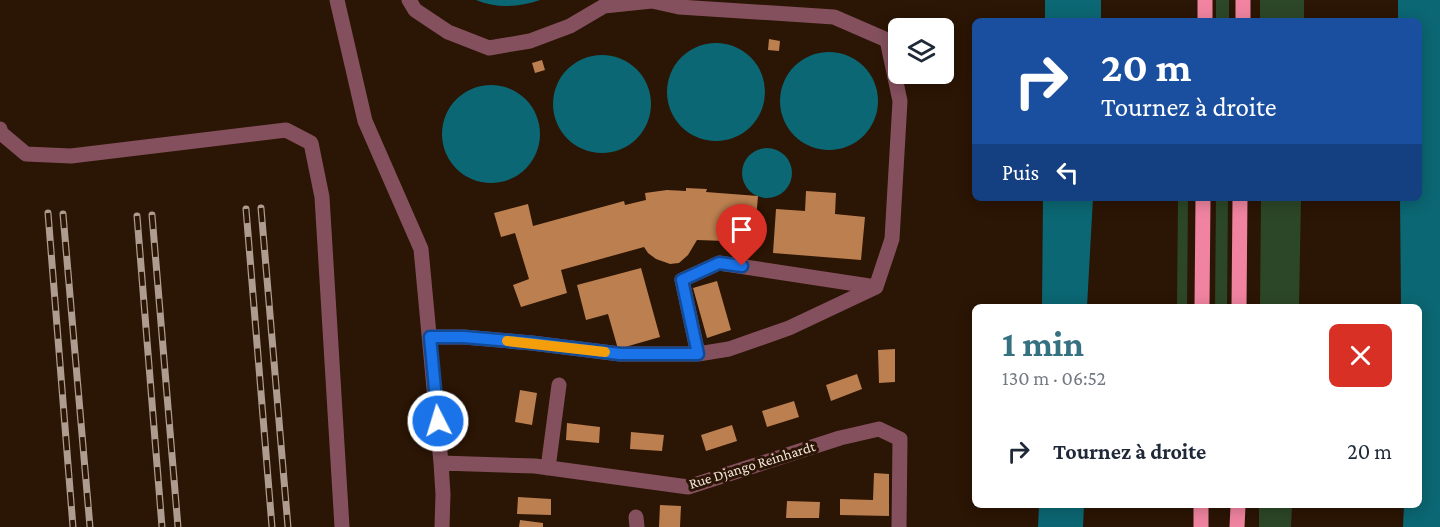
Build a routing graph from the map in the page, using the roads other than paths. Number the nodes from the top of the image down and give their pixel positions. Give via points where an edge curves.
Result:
1 (337, 0) edge
2 (409, 0) edge
3 (1205, 0) edge
4 (1243, 0) edge
5 (677, 4) edge
6 (1204, 18) edge
7 (1243, 18) edge
8 (0, 129) edge
9 (1203, 201) edge
10 (1240, 201) edge
11 (876, 287) junction
12 (1202, 304) edge
13 (1239, 304) edge
14 (430, 337) junction
15 (698, 354) junction
16 (559, 385) dead end
17 (441, 463) junction
18 (548, 468) junction
19 (1201, 508) edge
20 (1238, 508) edge
21 (342, 527) edge
22 (442, 527) edge
23 (899, 527) edge
24 (1201, 527) edge
25 (1238, 527) edge

1 - 14 lane via 365,121 421,249
2 - 5 lane via 415,10 448,32 489,48 530,41 570,26 604,6 652,1
3 - 6 main road
4 - 7 main road
5 - 11 lane via 834,17 887,40 900,100 892,239
8 - 21 lane via 26,154 71,156 286,130 311,143 322,197
9 - 12 main road
10 - 13 main road
11 - 15 lane via 789,328 729,349
11 - 15 lane via 719,263 682,280
14 - 15 lane via 532,343 620,354
14 - 17 lane
16 - 18 lane
17 - 18 lane, Rue Django Reinhardt
17 - 22 lane
18 - 23 lane, Rue Django Reinhardt via 688,488 879,429 900,439
19 - 24 main road
20 - 25 main road

